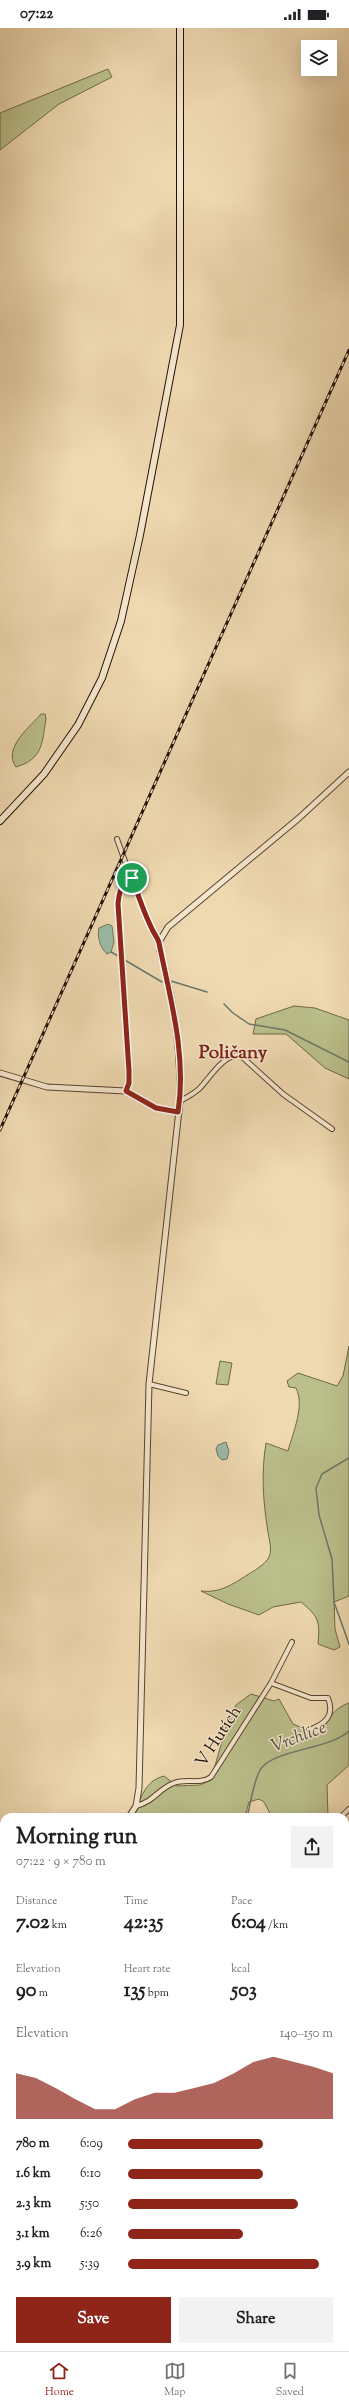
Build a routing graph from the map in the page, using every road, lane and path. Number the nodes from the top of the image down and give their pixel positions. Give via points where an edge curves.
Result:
1 (180, 28) edge
2 (349, 772) edge
3 (0, 821) edge
4 (117, 839) dead end
5 (132, 878) junction
6 (159, 942) junction
7 (0, 1073) edge
8 (126, 1091) junction
9 (180, 1101) junction
10 (178, 1112) junction
11 (332, 1130) dead end
12 (149, 1384) junction
13 (186, 1393) dead end
14 (292, 1642) dead end
15 (271, 1683) junction
16 (310, 1730) dead end
17 (136, 1806) junction
18 (132, 1813) edge

1 - 3 main road via 180,326 121,621 102,678 72,736 44,774
2 - 6 street via 299,818 168,927
4 - 5 street
5 - 6 street via 152,931
5 - 8 street via 122,886 118,904 129,1071
6 - 9 street via 177,1028
7 - 8 street via 47,1087
8 - 10 street via 156,1108
9 - 10 street
9 - 11 street via 198,1089 223,1063 233,1056 240,1055 283,1094
10 - 12 street
12 - 13 street
12 - 17 street via 139,1788
14 - 15 street, V Hutích
15 - 16 street via 310,1698 328,1698 331,1709 329,1717 321,1725
15 - 17 street, V Hutích via 211,1777 205,1780 176,1782 149,1802
17 - 18 street

